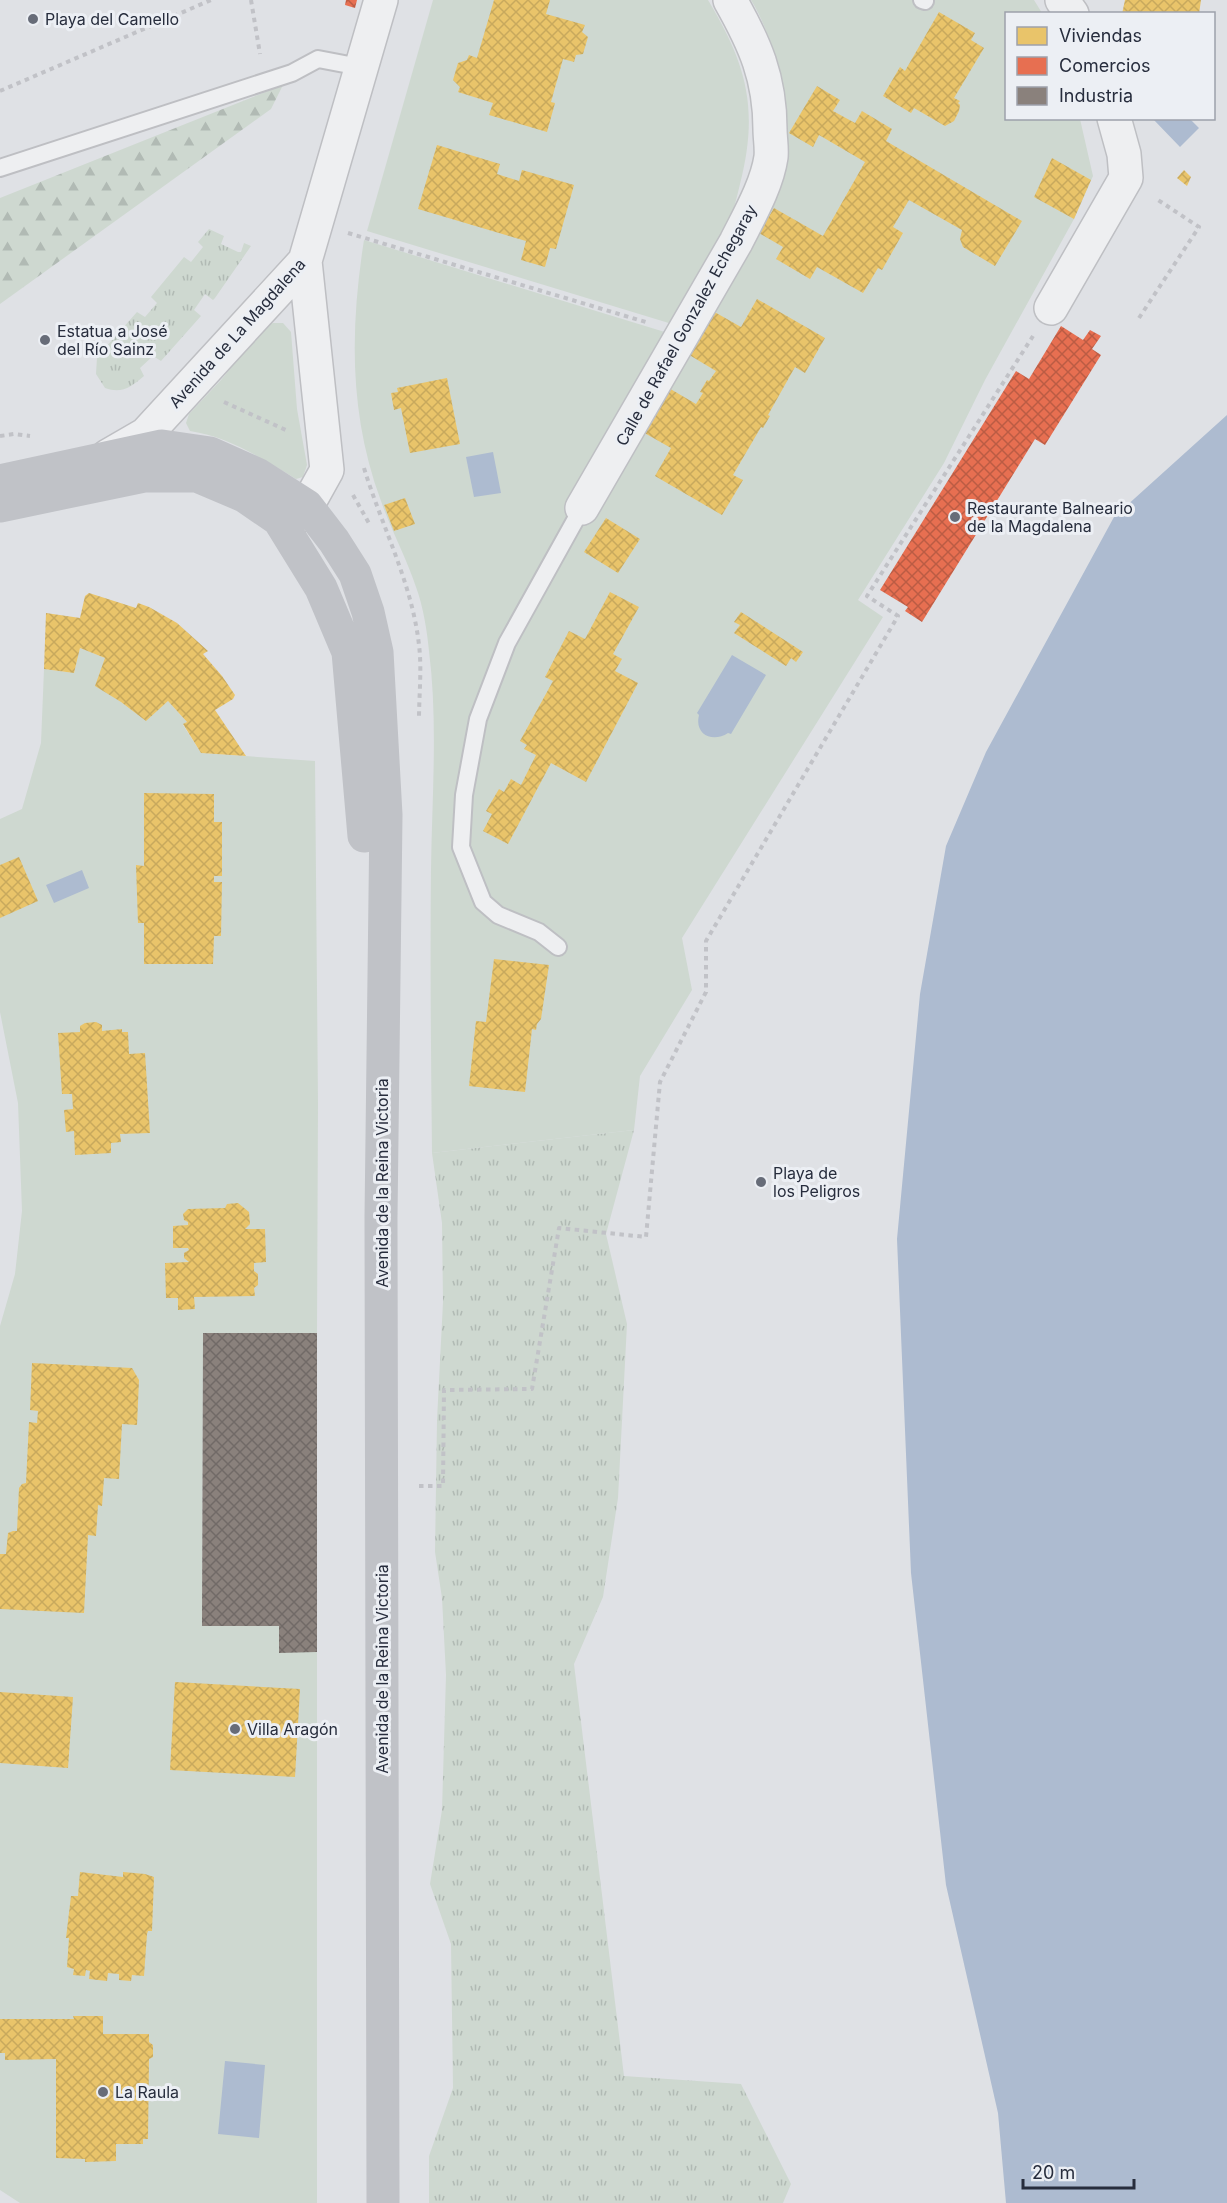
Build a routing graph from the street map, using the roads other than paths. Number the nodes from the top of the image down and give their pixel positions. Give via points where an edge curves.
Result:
1 (381, 0) edge
2 (730, 0) edge
3 (360, 68) junction
4 (1115, 120) edge
5 (0, 168) edge
6 (305, 261) junction
7 (271, 298) junction
8 (1051, 308) road end
9 (312, 322) junction
10 (326, 459) junction
11 (98, 461) junction
12 (0, 481) edge
13 (0, 506) edge
14 (582, 508) joint
15 (293, 513) junction
16 (343, 556) junction
17 (558, 947) dead end
18 (360, 2203) edge
19 (383, 2203) edge

1 - 3 street, Avenida de La Magdalena
2 - 14 street, Calle de Rafael Gonzalez Echegaray via 749,32 767,82 771,157 756,203
3 - 5 lane via 318,59 292,73
3 - 6 street, Avenida de La Magdalena
4 - 8 street via 1126,178
6 - 7 street, Avenida de La Magdalena
6 - 9 street, Avenida de La Magdalena
7 - 9 street, Avenida de La Magdalena
7 - 11 street, Avenida de La Magdalena via 146,434
9 - 10 street, Avenida de La Magdalena
10 - 15 street
10 - 16 street
11 - 12 main road, Avenida de la Reina Victoria
11 - 15 main road, Avenida de la Reina Victoria via 162,446 210,453 257,474
13 - 15 main road, Avenida de la Reina Victoria via 144,476 197,476
14 - 17 lane via 507,643 478,719 464,795 461,847 483,902 498,915 539,933
15 - 16 main road, Avenida de la Reina Victoria
15 - 18 main road, Avenida de la Reina Victoria via 348,652 364,827
16 - 19 main road, Avenida de la Reina Victoria via 355,574 376,652 386,815 381,1218

